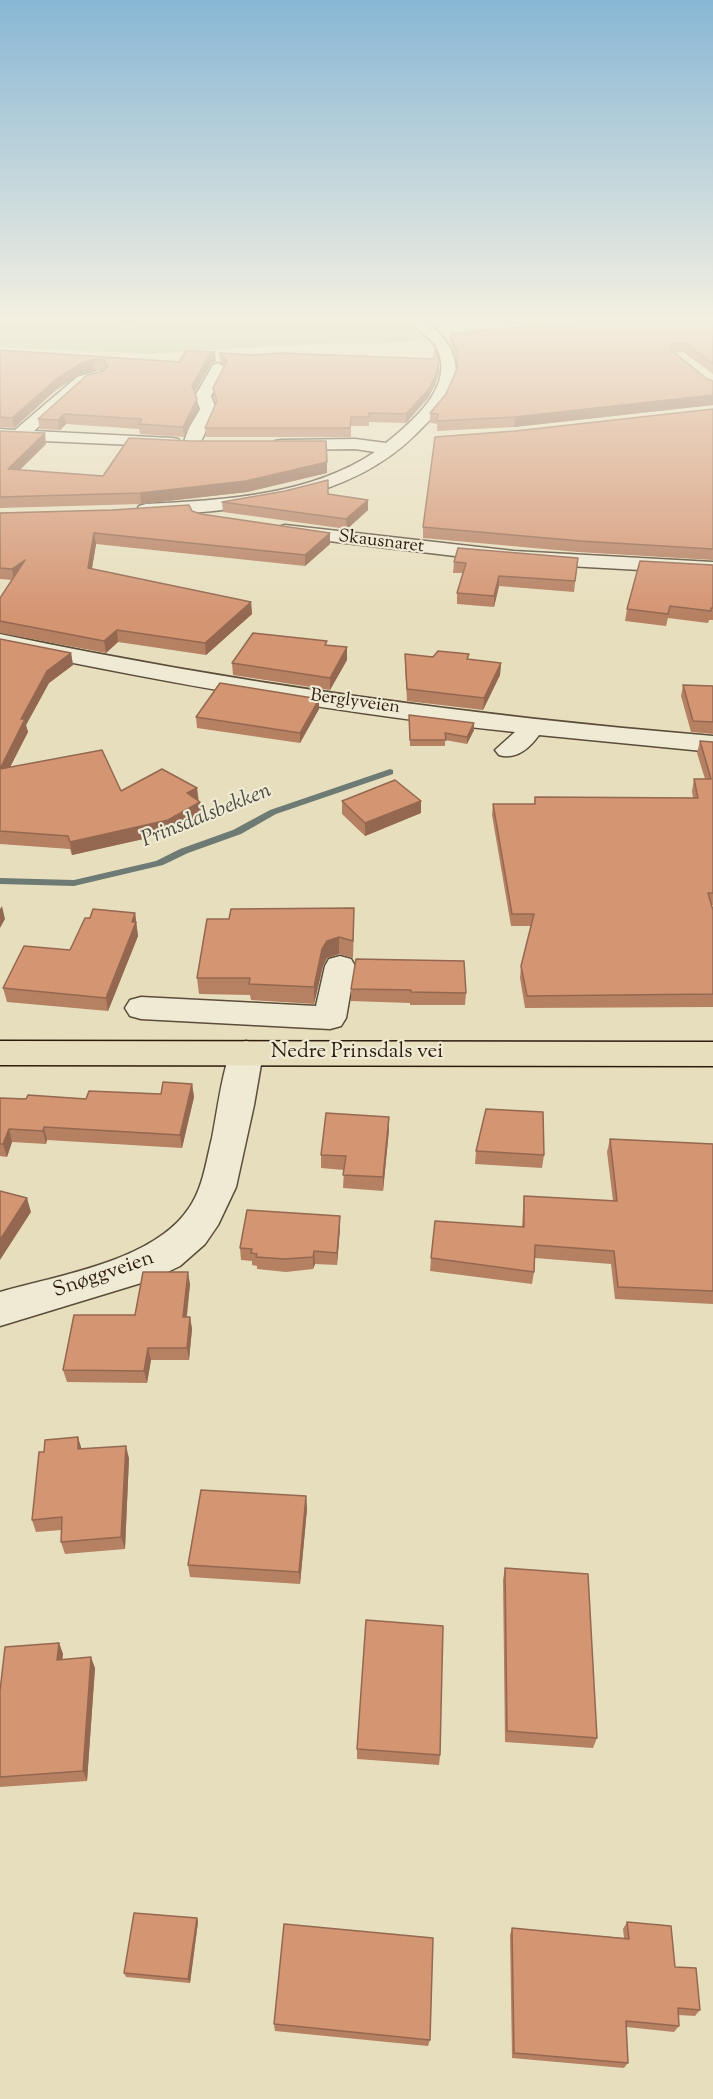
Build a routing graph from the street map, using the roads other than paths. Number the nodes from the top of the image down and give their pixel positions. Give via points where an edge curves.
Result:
1 (37, 419) edge
2 (202, 419) edge
3 (419, 419) edge
4 (0, 434) edge
5 (19, 435) junction
6 (426, 440) dead end
7 (192, 444) junction
8 (213, 444) edge
9 (396, 444) junction
10 (263, 445) edge
11 (178, 509) junction
12 (133, 511) edge
13 (234, 522) edge
14 (268, 528) edge
15 (713, 568) edge
16 (0, 640) edge
17 (533, 725) junction
18 (713, 744) edge
19 (508, 750) dead end
20 (340, 966) dead end
21 (141, 1008) dead end
22 (0, 1053) edge
23 (246, 1053) junction
24 (713, 1054) edge
25 (0, 1309) edge

1 - 5 street
2 - 7 street
3 - 9 street
4 - 5 street
5 - 7 street
6 - 9 street
7 - 8 street
9 - 10 street
9 - 11 street via 358,470 319,484 267,497
11 - 12 street
11 - 13 street
14 - 15 street, Skausnaret via 510,565
16 - 17 street, Berglyveien via 232,686
17 - 18 street, Berglyveien
17 - 19 street
20 - 21 street, Nedre Prinsdals vei via 330,1018
22 - 23 main road, Nedre Prinsdals vei
23 - 24 main road, Nedre Prinsdals vei
23 - 25 street, Snøggveien via 218,1187 192,1233 166,1255 137,1269

